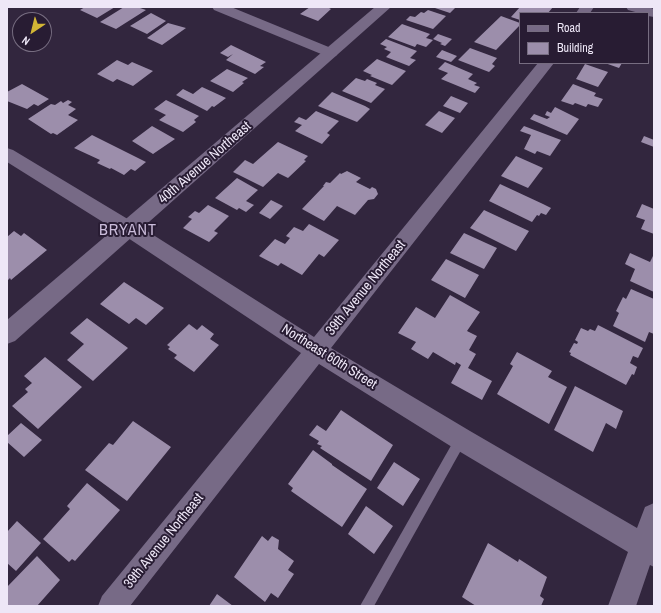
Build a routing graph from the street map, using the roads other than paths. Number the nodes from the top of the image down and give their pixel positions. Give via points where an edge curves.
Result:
1 (219, 7) edge
2 (384, 7) edge
3 (634, 7) edge
4 (654, 13) edge
5 (332, 53) junction
6 (545, 64) edge
7 (7, 154) edge
8 (129, 229) junction
9 (7, 334) edge
10 (317, 350) junction
11 (461, 439) junction
12 (654, 516) edge
13 (648, 550) edge
14 (112, 606) edge
15 (367, 606) edge
16 (622, 606) edge

1 - 5 street
2 - 5 street, 40th Avenue Northeast
3 - 4 street
5 - 8 street, 40th Avenue Northeast
6 - 10 street, 39th Avenue Northeast
7 - 8 street, Northeast 60th Street
8 - 9 street, 40th Avenue Northeast
8 - 10 street, Northeast 60th Street
10 - 11 street, Northeast 60th Street
10 - 14 street, 39th Avenue Northeast
11 - 13 street, Northeast 60th Street
11 - 15 lane
12 - 13 street
13 - 16 street

